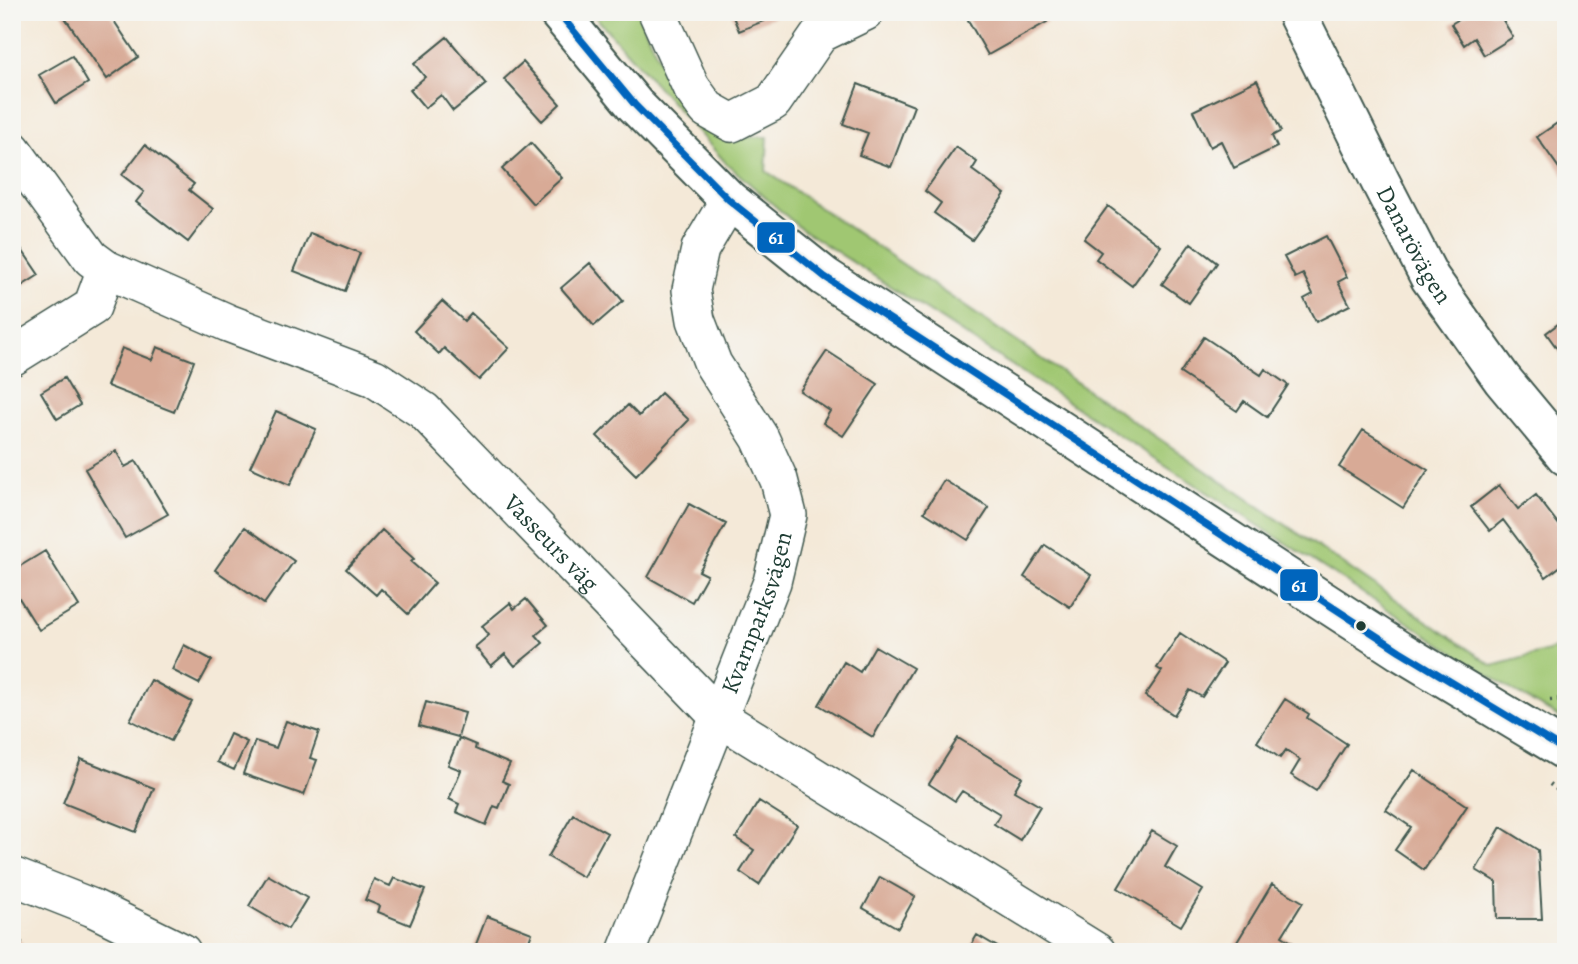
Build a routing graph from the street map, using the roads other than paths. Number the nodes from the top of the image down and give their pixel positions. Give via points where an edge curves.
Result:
1 (558, 12) edge
2 (657, 12) edge
3 (865, 12) edge
4 (1296, 12) edge
5 (12, 149) edge
6 (729, 200) junction
7 (107, 269) junction
8 (12, 357) edge
9 (1566, 456) edge
10 (720, 718) junction
11 (1566, 751) edge
12 (12, 876) edge
13 (182, 952) edge
14 (626, 952) edge
15 (1097, 952) edge

1 - 6 street via 635,105
2 - 3 street via 691,87 707,108 733,123 773,102 820,34
4 - 9 street, Danarövägen via 1430,278 1502,379
5 - 7 street, Vasseurs väg via 91,258
6 - 10 street, Kvarnparksvägen via 700,249 691,290 696,320 713,364 760,438 779,480 788,516 772,582
6 - 11 street via 825,277 1400,651
7 - 8 street via 92,307
7 - 10 street, Vasseurs väg via 228,323 374,377 424,411
10 - 14 street, Kvarnparksvägen
10 - 15 street, Vasseurs väg
12 - 13 street via 93,908

